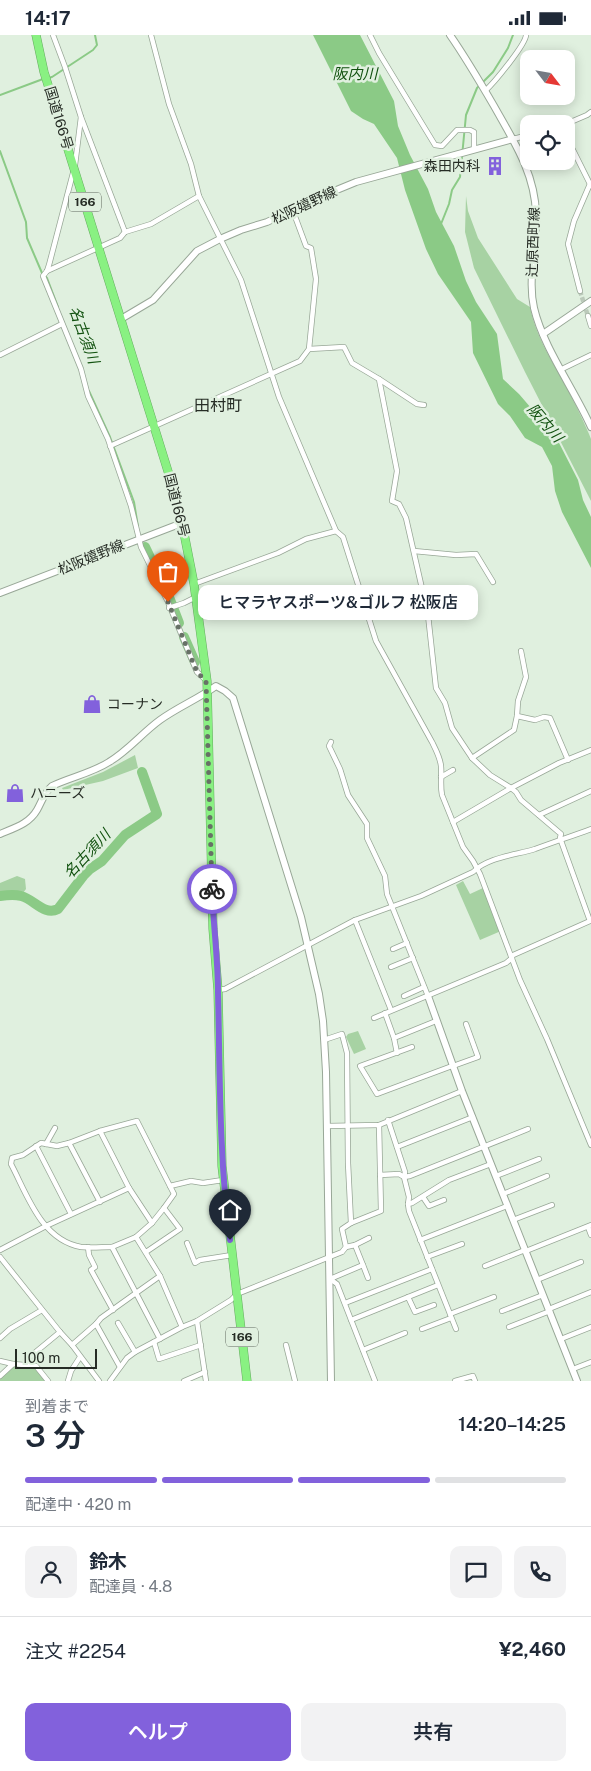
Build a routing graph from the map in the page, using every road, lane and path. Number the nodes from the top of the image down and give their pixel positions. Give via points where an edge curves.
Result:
1 (36, 35) edge
2 (53, 35) edge
3 (151, 35) edge
4 (370, 35) edge
5 (450, 35) edge
6 (526, 35) edge
7 (485, 91) junction
8 (591, 112) edge
9 (81, 117) junction
10 (575, 120) edge
11 (520, 137) edge
12 (513, 139) junction
13 (474, 149) junction
14 (575, 154) edge
15 (74, 167) junction
16 (591, 185) edge
17 (199, 196) junction
18 (293, 211) junction
19 (125, 233) junction
20 (220, 239) junction
21 (98, 249) junction
22 (46, 273) junction
23 (580, 291) tunnel mouth
24 (591, 301) edge
25 (588, 316) dead end
26 (122, 319) junction
27 (62, 324) junction
28 (591, 326) edge
29 (543, 334) junction
30 (309, 349) junction
31 (0, 355) edge
32 (591, 355) edge
33 (562, 369) junction
34 (271, 373) junction
35 (379, 379) junction
36 (424, 405) dead end
37 (154, 427) junction
38 (591, 427) edge
39 (112, 445) junction
40 (182, 523) junction
41 (336, 531) junction
42 (139, 538) junction
43 (414, 551) junction
44 (493, 582) dead end
45 (194, 584) junction
46 (0, 593) edge
47 (196, 597) junction
48 (171, 608) junction
49 (522, 651) dead end
50 (206, 681) junction
51 (206, 693) junction
52 (517, 716) junction
53 (331, 742) dead end
54 (591, 750) edge
55 (472, 758) junction
56 (568, 760) junction
57 (453, 770) dead end
58 (441, 777) junction
59 (511, 788) junction
60 (591, 791) edge
61 (539, 815) junction
62 (453, 822) junction
63 (591, 829) edge
64 (0, 834) edge
65 (560, 839) junction
66 (476, 869) junction
67 (393, 908) junction
68 (355, 921) junction
69 (407, 943) junction
70 (308, 945) junction
71 (393, 949) dead end
72 (512, 957) junction
73 (413, 958) junction
74 (391, 967) dead end
75 (424, 987) junction
76 (218, 990) junction
77 (428, 995) junction
78 (404, 996) dead end
79 (391, 1010) junction
80 (385, 1013) junction
81 (374, 1017) dead end
82 (436, 1021) junction
83 (466, 1024) dead end
84 (394, 1038) junction
85 (324, 1040) junction
86 (412, 1047) dead end
87 (397, 1053) junction
88 (452, 1066) junction
89 (462, 1091) junction
90 (473, 1117) junction
91 (388, 1121) junction
92 (378, 1125) junction
93 (327, 1126) junction
94 (348, 1126) junction
95 (55, 1128) dead end
96 (528, 1129) dead end
97 (100, 1131) junction
98 (69, 1143) junction
99 (46, 1144) junction
100 (591, 1145) edge
101 (36, 1146) junction
102 (484, 1146) junction
103 (397, 1147) junction
104 (540, 1159) dead end
105 (491, 1164) junction
106 (380, 1175) junction
107 (496, 1176) junction
108 (547, 1176) dead end
109 (404, 1177) junction
110 (223, 1180) junction
111 (170, 1186) junction
112 (129, 1189) junction
113 (503, 1194) junction
114 (423, 1197) junction
115 (444, 1200) dead end
116 (100, 1202) junction
117 (408, 1204) junction
118 (552, 1205) dead end
119 (507, 1206) junction
120 (164, 1208) junction
121 (70, 1214) junction
122 (513, 1220) junction
123 (152, 1223) junction
124 (351, 1223) junction
125 (46, 1226) junction
126 (589, 1226) edge
127 (591, 1235) edge
128 (136, 1237) junction
129 (369, 1239) dead end
130 (420, 1240) junction
131 (187, 1243) dead end
132 (462, 1244) dead end
133 (355, 1245) junction
134 (88, 1247) junction
135 (112, 1247) junction
136 (346, 1247) junction
137 (0, 1250) edge
138 (146, 1251) junction
139 (525, 1251) junction
140 (232, 1255) junction
141 (0, 1257) edge
142 (330, 1257) junction
143 (427, 1257) junction
144 (581, 1263) dead end
145 (363, 1265) junction
146 (485, 1266) dead end
147 (432, 1269) junction
148 (160, 1276) junction
149 (368, 1278) dead end
150 (330, 1279) junction
151 (537, 1280) junction
152 (438, 1285) junction
153 (591, 1292) edge
154 (136, 1293) junction
155 (237, 1293) junction
156 (543, 1295) junction
157 (408, 1297) junction
158 (494, 1297) dead end
159 (344, 1303) junction
160 (434, 1305) dead end
161 (42, 1310) junction
162 (113, 1310) junction
163 (549, 1310) junction
164 (502, 1311) dead end
165 (451, 1316) junction
166 (351, 1320) junction
167 (197, 1321) junction
168 (118, 1323) dead end
169 (96, 1324) junction
170 (182, 1327) junction
171 (509, 1327) dead end
172 (591, 1327) edge
173 (422, 1329) dead end
174 (456, 1329) dead end
175 (60, 1332) junction
176 (405, 1333) dead end
177 (0, 1338) edge
178 (160, 1339) junction
179 (560, 1339) junction
180 (154, 1343) junction
181 (72, 1345) junction
182 (201, 1345) junction
183 (286, 1345) dead end
184 (363, 1350) junction
185 (136, 1352) junction
186 (80, 1357) junction
187 (26, 1360) dead end
188 (0, 1361) edge
189 (591, 1361) edge
190 (12, 1364) junction
191 (120, 1367) junction
192 (572, 1369) junction
193 (205, 1372) junction
194 (0, 1376) edge
195 (48, 1381) edge
196 (68, 1381) edge
197 (99, 1381) edge
198 (110, 1381) edge
199 (184, 1381) edge
200 (206, 1381) edge
201 (247, 1381) edge
202 (295, 1381) edge
203 (331, 1381) edge
204 (375, 1381) edge
205 (455, 1381) edge
206 (475, 1381) edge
207 (577, 1381) edge

1 - 15 highway, 国道166号 / 166 via 44,72
2 - 9 street
3 - 17 street
4 - 13 street via 435,145 442,145 457,129 470,130 474,132
5 - 7 street, 辻原西町線
6 - 7 street via 517,54
7 - 12 street, 辻原西町線
8 - 10 street
9 - 15 street
9 - 19 street
11 - 12 street
12 - 13 street, 松阪嬉野線
12 - 29 street, 辻原西町線 via 529,173 534,194 537,222 532,295
13 - 18 street, 松阪嬉野線 via 356,182
14 - 16 street
15 - 21 highway, 国道166号 / 166
15 - 22 street
16 - 23 street via 574,221 568,244
17 - 19 street via 151,224
17 - 20 street
18 - 20 street, 松阪嬉野線
18 - 30 street via 306,246 311,248 316,279
19 - 21 street
20 - 26 street, 松阪嬉野線 via 197,251 153,300
20 - 34 street via 241,280
21 - 22 street
21 - 26 highway, 国道166号 / 166
22 - 27 street
24 - 29 street
25 - 28 street
26 - 37 highway, 国道166号 / 166
27 - 31 street
27 - 39 street via 81,369 88,396
29 - 33 street, 辻原西町線
30 - 34 street via 300,361
30 - 35 street via 344,347 352,363
32 - 33 street
33 - 38 street, 辻原西町線
34 - 37 street
34 - 41 street
35 - 36 street
35 - 43 street via 397,471 392,501 399,504 406,518
37 - 39 street
37 - 40 highway, 国道166号 / 166
39 - 42 street
40 - 42 street, 松阪嬉野線
40 - 45 highway, 国道166号 / 166
41 - 45 street via 306,539 278,553
41 - 58 street via 342,537 376,641 440,758
42 - 46 street, 松阪嬉野線
42 - 48 street
43 - 44 street via 476,554
43 - 55 street via 428,615 436,688 445,703 452,728
45 - 47 highway, 国道166号 / 166
47 - 48 street
47 - 50 highway, 国道166号 / 166
48 - 50 street via 197,672
49 - 52 street via 526,677
50 - 51 highway, 国道166号 / 166
51 - 64 street via 161,719 109,762 52,786 30,819
51 - 70 street via 216,686 230,694 236,705
51 - 76 highway, 国道166号 / 166 via 213,929
52 - 55 street via 514,730
52 - 56 street via 535,720 550,718
53 - 67 street via 329,746 348,795 367,824 368,838 385,876
54 - 56 street
55 - 59 street
56 - 59 street
57 - 58 street
58 - 62 street via 440,787
59 - 61 street
59 - 62 street
60 - 61 street
61 - 65 street via 561,834
62 - 66 street
63 - 65 street
65 - 66 street
65 - 72 street via 590,921
66 - 67 street
66 - 72 street
67 - 68 street
67 - 69 street
68 - 70 street
68 - 79 street
69 - 71 street
69 - 73 street
70 - 76 street
70 - 85 street via 319,994
72 - 77 street via 506,963
72 - 100 street
73 - 74 street
73 - 75 street
75 - 77 street
75 - 78 street
76 - 110 highway, 国道166号 / 166
77 - 79 street
77 - 82 street
79 - 80 street
80 - 81 street
80 - 84 street
82 - 84 street
82 - 88 street
83 - 88 street via 478,1057
84 - 87 street
85 - 93 street
85 - 94 street via 342,1034 347,1053
86 - 87 street
87 - 88 street via 360,1066 377,1094
88 - 89 street
89 - 90 street
89 - 91 street
90 - 102 street
90 - 103 street
91 - 92 street
91 - 103 street
92 - 94 street
92 - 106 street
93 - 94 street
93 - 142 street
94 - 124 street
95 - 99 street
96 - 102 street
97 - 98 street
97 - 111 street via 137,1121
97 - 112 street
98 - 99 street
98 - 116 street
99 - 101 street
101 - 121 street
101 - 125 street via 12,1158 11,1163
102 - 105 street
102 - 109 street
103 - 109 street
104 - 107 street
105 - 107 street
105 - 114 street via 449,1180
106 - 109 street via 399,1174
106 - 124 street via 381,1211
107 - 113 street
108 - 113 street
109 - 117 street
110 - 111 street via 191,1181
110 - 140 highway, 国道166号 / 166
111 - 120 street via 174,1194
112 - 116 street
112 - 123 street
113 - 119 street
114 - 115 street via 429,1206
114 - 117 street
116 - 121 street
117 - 130 street
118 - 122 street
119 - 122 street
119 - 130 street
120 - 123 street
120 - 138 street via 180,1229
121 - 125 street
122 - 139 street
123 - 128 street
124 - 136 street via 342,1229
125 - 134 street via 68,1243
125 - 137 street
126 - 127 street
126 - 139 street
128 - 135 street
128 - 138 street
129 - 133 street
130 - 143 street
131 - 140 street via 196,1263
132 - 143 street
133 - 136 street
133 - 145 street
134 - 135 street
134 - 162 street via 95,1267 91,1270
135 - 154 street
136 - 142 street
138 - 148 street
139 - 146 street
139 - 151 street
140 - 155 highway, 国道166号 / 166
141 - 161 street
142 - 150 street
142 - 155 street
143 - 147 street
144 - 151 street
145 - 149 street
145 - 150 street
147 - 152 street
147 - 159 street
148 - 154 street
148 - 170 street
150 - 159 street via 337,1284
150 - 203 street
151 - 156 street
152 - 157 street
152 - 165 street
153 - 163 street
154 - 162 street
154 - 178 street
155 - 167 street
155 - 201 highway, 国道166号 / 166
156 - 163 street
156 - 164 street
157 - 160 street via 415,1313
157 - 166 street
158 - 165 street
159 - 166 street
161 - 175 street
161 - 177 street
162 - 169 street
163 - 171 street
163 - 179 street
165 - 173 street
165 - 174 street
166 - 184 street
167 - 170 street
167 - 182 street
168 - 185 street
169 - 181 street
169 - 191 street
170 - 178 street
172 - 179 street
175 - 181 street
175 - 187 street
176 - 184 street
178 - 180 street
179 - 192 street
180 - 182 street via 159,1359
180 - 185 street
181 - 186 street
182 - 193 street
183 - 202 street
184 - 204 street
185 - 191 street
186 - 196 street
186 - 197 street
188 - 190 street
189 - 192 street
190 - 194 street
190 - 195 street via 36,1366
191 - 198 street
192 - 207 street
193 - 199 street
193 - 200 street
205 - 206 street via 473,1375

